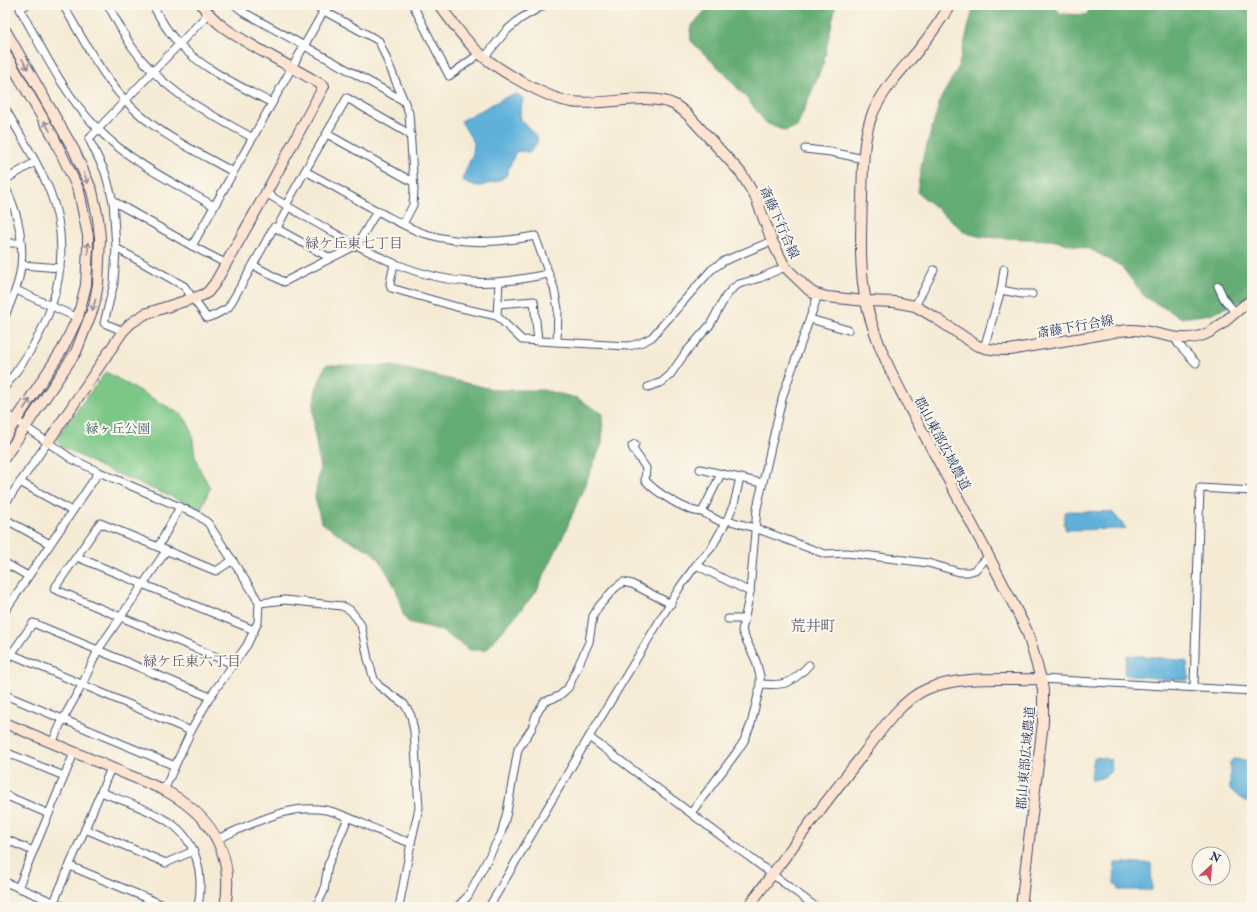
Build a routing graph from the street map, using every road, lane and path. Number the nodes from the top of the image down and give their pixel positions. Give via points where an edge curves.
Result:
1 (26, 5) edge
2 (63, 5) edge
3 (108, 5) edge
4 (153, 5) edge
5 (202, 5) edge
6 (234, 5) edge
7 (313, 5) edge
8 (413, 5) edge
9 (439, 5) edge
10 (544, 5) edge
11 (950, 5) edge
12 (325, 8) edge
13 (208, 14) junction
14 (5, 30) edge
15 (179, 44) junction
16 (305, 45) junction
17 (5, 53) edge
18 (482, 56) junction
19 (291, 67) junction
20 (152, 72) junction
21 (125, 100) junction
22 (404, 102) junction
23 (272, 103) junction
24 (5, 108) edge
25 (98, 129) junction
26 (327, 134) junction
27 (411, 135) junction
28 (253, 138) junction
29 (805, 150) dead end
30 (864, 159) junction
31 (35, 162) junction
32 (305, 171) junction
33 (233, 172) junction
34 (5, 180) edge
35 (413, 182) junction
36 (5, 187) edge
37 (266, 193) junction
38 (113, 201) junction
39 (214, 206) junction
40 (287, 206) junction
41 (377, 211) junction
42 (403, 224) junction
43 (276, 228) junction
44 (772, 241) junction
45 (5, 243) edge
46 (21, 243) junction
47 (357, 245) junction
48 (192, 246) junction
49 (116, 248) junction
50 (330, 258) junction
51 (225, 263) junction
52 (394, 264) junction
53 (22, 265) junction
54 (253, 265) junction
55 (785, 267) junction
56 (60, 268) junction
57 (1004, 269) dead end
58 (934, 270) dead end
59 (548, 274) junction
60 (499, 282) junction
61 (1218, 286) dead end
62 (16, 290) junction
63 (1001, 290) junction
64 (1032, 294) dead end
65 (818, 295) junction
66 (194, 299) junction
67 (1252, 300) edge
68 (866, 301) junction
69 (498, 304) junction
70 (52, 306) junction
71 (915, 306) junction
72 (1235, 312) junction
73 (5, 316) edge
74 (497, 316) junction
75 (78, 318) junction
76 (810, 319) junction
77 (848, 330) dead end
78 (122, 331) junction
79 (1174, 337) junction
80 (538, 341) junction
81 (557, 342) junction
82 (984, 348) junction
83 (1196, 363) dead end
84 (5, 387) edge
85 (648, 388) dead end
86 (5, 413) edge
87 (16, 421) junction
88 (26, 427) junction
89 (5, 437) edge
90 (48, 442) junction
91 (635, 444) dead end
92 (5, 458) edge
93 (700, 469) dead end
94 (99, 472) junction
95 (721, 474) junction
96 (740, 478) junction
97 (20, 482) junction
98 (762, 483) junction
99 (1252, 491) edge
100 (5, 504) edge
101 (180, 507) junction
102 (72, 511) junction
103 (702, 512) junction
104 (5, 518) edge
105 (726, 522) junction
106 (755, 528) junction
107 (50, 544) junction
108 (158, 547) junction
109 (166, 550) junction
110 (989, 556) junction
111 (77, 557) junction
112 (233, 560) junction
113 (5, 563) edge
114 (696, 565) junction
115 (28, 576) junction
116 (143, 585) junction
117 (750, 592) junction
118 (259, 603) junction
119 (671, 604) junction
120 (5, 609) edge
121 (121, 618) junction
122 (728, 619) dead end
123 (744, 619) junction
124 (254, 630) junction
125 (98, 650) junction
126 (11, 654) junction
127 (5, 663) edge
128 (233, 664) junction
129 (809, 665) dead end
130 (1041, 680) junction
131 (760, 684) junction
132 (82, 685) junction
133 (1194, 688) junction
134 (1252, 691) edge
135 (5, 695) edge
136 (210, 697) junction
137 (63, 719) junction
138 (5, 723) edge
139 (191, 731) junction
140 (590, 737) junction
141 (52, 743) junction
142 (5, 752) edge
143 (74, 753) junction
144 (175, 766) junction
145 (111, 768) junction
146 (64, 776) junction
147 (164, 790) junction
148 (101, 792) junction
149 (5, 795) edge
150 (691, 813) junction
151 (49, 814) junction
152 (348, 818) junction
153 (85, 829) junction
154 (5, 839) edge
155 (217, 839) junction
156 (411, 843) junction
157 (33, 851) junction
158 (193, 851) junction
159 (70, 866) junction
160 (772, 874) junction
161 (5, 882) edge
162 (18, 888) junction
163 (54, 902) junction
164 (65, 907) edge
165 (168, 907) edge
166 (198, 907) edge
167 (225, 907) edge
168 (316, 907) edge
169 (399, 907) edge
170 (457, 907) edge
171 (489, 907) edge
172 (748, 907) edge
173 (816, 907) edge
174 (1021, 907) edge

1 - 25 street via 20,9 43,50 70,96
2 - 21 street via 97,65
3 - 20 street via 131,46
4 - 15 street
5 - 13 street
6 - 16 street
7 - 12 street
8 - 18 street via 449,76
9 - 18 street, 斎藤下行合線
10 - 18 street via 520,19
11 - 30 street, 郡山東部広域農道 via 916,53 889,84 877,105 868,128
12 - 16 street
12 - 22 street via 379,41
13 - 15 street
13 - 19 street via 232,34
14 -> 88 street via 74,150 92,191 100,238 98,284 89,319 76,352
15 - 20 street
15 - 23 street via 214,71
16 - 19 street
16 - 22 street
75 -> 17 street via 86,285 88,247 79,191 53,136
18 - 44 street, 斎藤下行合線 via 532,87 570,102 588,104 644,99 675,105 689,116 741,173 756,198
19 - 23 street
19 - 37 street via 324,86
20 - 21 street
20 - 28 street via 180,96
21 - 25 street
21 - 33 street via 164,132
22 - 27 street via 410,113
23 - 28 street
24 - 31 street
25 - 38 street via 89,139 105,172
25 - 39 street via 138,162
26 - 27 street via 347,98
26 - 32 street
26 - 35 street
27 - 35 street
28 - 33 street
29 - 30 street
30 - 68 street, 郡山東部広域農道 via 861,249
31 - 34 street
31 - 56 street via 49,189 57,214
32 - 40 street
32 - 41 street
33 - 39 street
35 - 42 street via 413,205
36 - 46 street via 16,210
37 - 40 street
37 - 51 street
38 - 48 street
38 - 49 street
39 - 48 street
40 - 43 street
40 - 47 street
41 - 42 street
41 - 47 street
42 - 59 street via 437,237 467,241 499,242 535,236
43 - 50 street
43 - 54 street via 274,227
44 - 55 street, 斎藤下行合線
44 - 81 street via 724,261 711,270 661,328 646,341 627,346
45 - 46 street
46 - 53 street
47 - 50 street
47 - 52 street
48 - 51 street
49 - 66 street via 184,286
49 - 78 street via 114,283 104,322
50 - 54 street via 284,282
51 - 66 street via 208,292
52 - 60 street via 419,273 455,280
52 - 74 street via 391,288
53 - 56 street
53 - 62 street
54 - 66 street via 228,308 207,318
55 - 65 street, 斎藤下行合線 via 798,281
55 - 85 street via 733,288 710,325 670,374 662,382
56 - 70 street
57 - 63 street
58 - 71 street
59 - 60 street
59 - 81 street via 557,303
60 - 69 street
61 - 72 street via 1224,299
62 - 70 street
62 - 73 street
63 - 64 street
63 - 82 street
65 - 68 street, 斎藤下行合線
65 - 76 street
66 - 78 street via 145,314
67 - 72 street, 斎藤下行合線
68 - 71 street, 斎藤下行合線
68 - 110 street, 郡山東部広域農道 via 881,351
69 - 74 street
69 - 80 street via 534,301
70 - 75 street
70 - 84 street via 34,345
71 - 82 street, 斎藤下行合線
72 - 79 street, 斎藤下行合線 via 1219,326 1197,337
74 - 80 street via 522,340
87 -> 75 street via 62,350
76 - 77 street
76 - 98 street via 783,394
78 - 90 street
79 - 82 street, 斎藤下行合線 via 1147,331 1124,330 1010,350
79 - 83 street
80 - 81 street
86 - 87 street
87 - 88 street
87 - 89 street
88 - 90 street
88 - 92 street
90 - 94 street via 72,459
90 - 97 street
91 - 103 street via 632,446 633,449 646,468 645,480 667,498
93 - 95 street
94 - 101 street
94 - 102 street
95 - 96 street
95 - 103 street
96 - 98 street
96 - 105 street via 734,504
97 - 100 street
97 - 102 street
98 - 106 street
99 - 133 street via 1200,488
101 - 108 street
101 - 112 street via 204,519
102 - 107 street
103 - 105 street
104 - 107 street
105 - 106 street
105 - 114 street via 712,547
106 - 110 street via 825,554 847,553 928,563 959,572 975,570
106 - 117 street
107 - 115 street
108 - 109 street
108 - 111 street via 100,523
109 - 112 street via 216,571
109 - 116 street
110 - 130 street, 郡山東部広域農道 via 1027,631
111 - 116 street
111 - 121 street via 54,589
112 - 118 street
113 - 115 street
114 - 117 street
114 - 119 street
115 - 120 street
116 - 121 street
116 - 124 street
117 - 123 street
118 - 124 street via 258,622
118 - 156 street via 285,600 342,606 350,610 358,620 374,679 379,686 404,704 411,716 420,808
119 - 140 street
119 - 170 street via 623,582 599,606 593,616 586,651 568,688 559,696 544,702 532,728 518,749 508,812 501,834 468,896
121 - 125 street
121 - 128 street
122 - 123 street
123 - 131 street via 742,631 756,661
124 - 128 street
125 - 126 street via 33,623
125 - 132 street
125 - 136 street
126 - 127 street
126 - 132 street
128 - 136 street
129 - 131 street via 797,678 785,684
130 - 133 street
130 - 160 street via 962,680 936,685 914,696 898,710
130 - 174 street, 郡山東部広域農道 via 1044,705 1042,736
131 - 150 street via 751,724 744,741
132 - 137 street
132 - 139 street
133 - 134 street
135 - 137 street
136 - 139 street
137 - 141 street
137 - 144 street
138 - 141 street
139 - 144 street
140 - 150 street
140 - 171 street
141 - 143 street
142 - 146 street
143 - 145 street
143 - 146 street
144 - 147 street
145 - 147 street
145 - 148 street
146 - 151 street
147 - 155 street via 194,809
148 - 153 street
148 - 158 street via 169,822 184,836
149 - 151 street
150 - 160 street
151 - 157 street
152 - 155 street via 319,809 290,810
152 - 156 street
152 - 168 street via 328,865 324,891
153 - 158 street via 166,863
153 - 159 street
154 - 157 street
155 - 167 street via 223,852 227,874
156 - 169 street
157 - 162 street
158 - 166 street via 200,872 201,893
159 - 163 street
159 - 165 street
160 - 172 street
160 - 173 street
161 - 162 street
162 - 163 street
163 - 164 street

